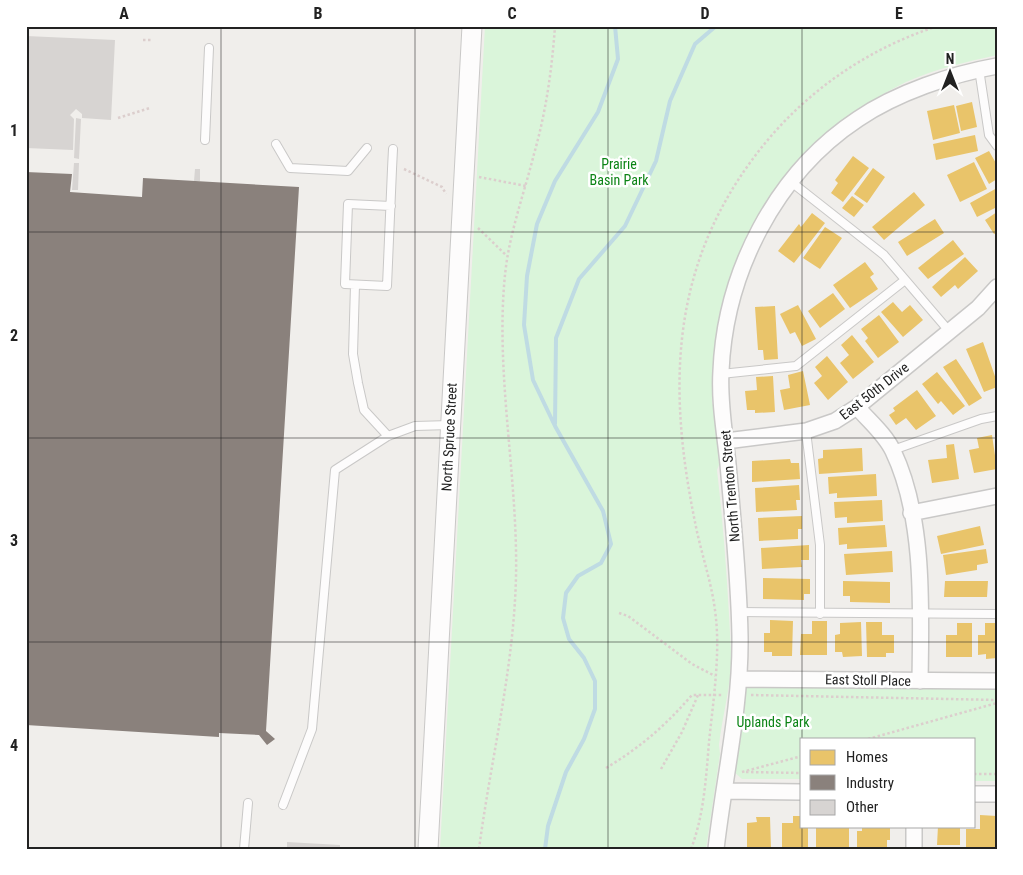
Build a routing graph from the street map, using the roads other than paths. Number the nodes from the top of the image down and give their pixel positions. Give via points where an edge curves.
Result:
1 (472, 26) edge
2 (210, 48) dead end
3 (997, 66) edge
4 (979, 69) junction
5 (205, 140) dead end
6 (276, 144) dead end
7 (997, 146) edge
8 (367, 148) dead end
9 (393, 149) dead end
10 (790, 181) junction
11 (391, 206) junction
12 (906, 280) junction
13 (355, 285) junction
14 (997, 287) edge
15 (949, 331) junction
16 (720, 374) junction
17 (857, 407) junction
18 (997, 416) edge
19 (450, 425) junction
20 (806, 431) junction
21 (388, 436) junction
22 (726, 441) junction
23 (893, 450) junction
24 (997, 496) edge
25 (911, 513) junction
26 (739, 612) junction
27 (820, 614) junction
28 (997, 614) edge
29 (921, 615) junction
30 (739, 679) junction
31 (920, 680) junction
32 (997, 681) edge
33 (724, 792) junction
34 (800, 792) edge
35 (976, 794) edge
36 (997, 794) edge
37 (248, 803) dead end
38 (283, 805) dead end
39 (914, 828) edge
40 (244, 849) edge
41 (428, 849) edge
42 (716, 849) edge
43 (914, 849) edge

1 - 19 street, North Spruce Street
2 - 5 lane
3 - 4 street, North Trenton Street
4 - 7 lane via 989,136
4 - 10 street, North Trenton Street via 920,87 858,118
6 - 8 lane via 290,168 348,170
9 - 11 lane
10 - 12 lane via 884,255
10 - 16 street, North Trenton Street via 765,218 746,256 730,305
11 - 13 lane via 387,286
11 - 13 lane via 348,204 345,284
12 - 15 lane
12 - 16 lane via 796,366
13 - 21 lane via 353,354 358,383 364,410
14 - 15 street, East 50th Drive via 978,308
15 - 17 street, East 50th Drive
16 - 22 street, North Trenton Street
17 - 20 street, East 50th Drive via 835,421
17 - 23 street
18 - 23 lane
19 - 21 lane via 415,426
19 - 41 street, North Spruce Street
20 - 22 street, East 50th Drive
20 - 27 lane via 820,545
21 - 38 lane via 335,470 312,730
22 - 26 street, North Trenton Street
23 - 25 street
24 - 25 street
25 - 29 street via 918,553
26 - 27 lane
26 - 30 street, North Trenton Street
27 - 29 lane
28 - 29 lane
29 - 31 street
30 - 31 street, East Stoll Place
30 - 33 street, North Trenton Street
31 - 32 street, East Stoll Place
33 - 34 street
33 - 42 street, North Trenton Street
35 - 36 street
37 - 40 lane
39 - 43 street

